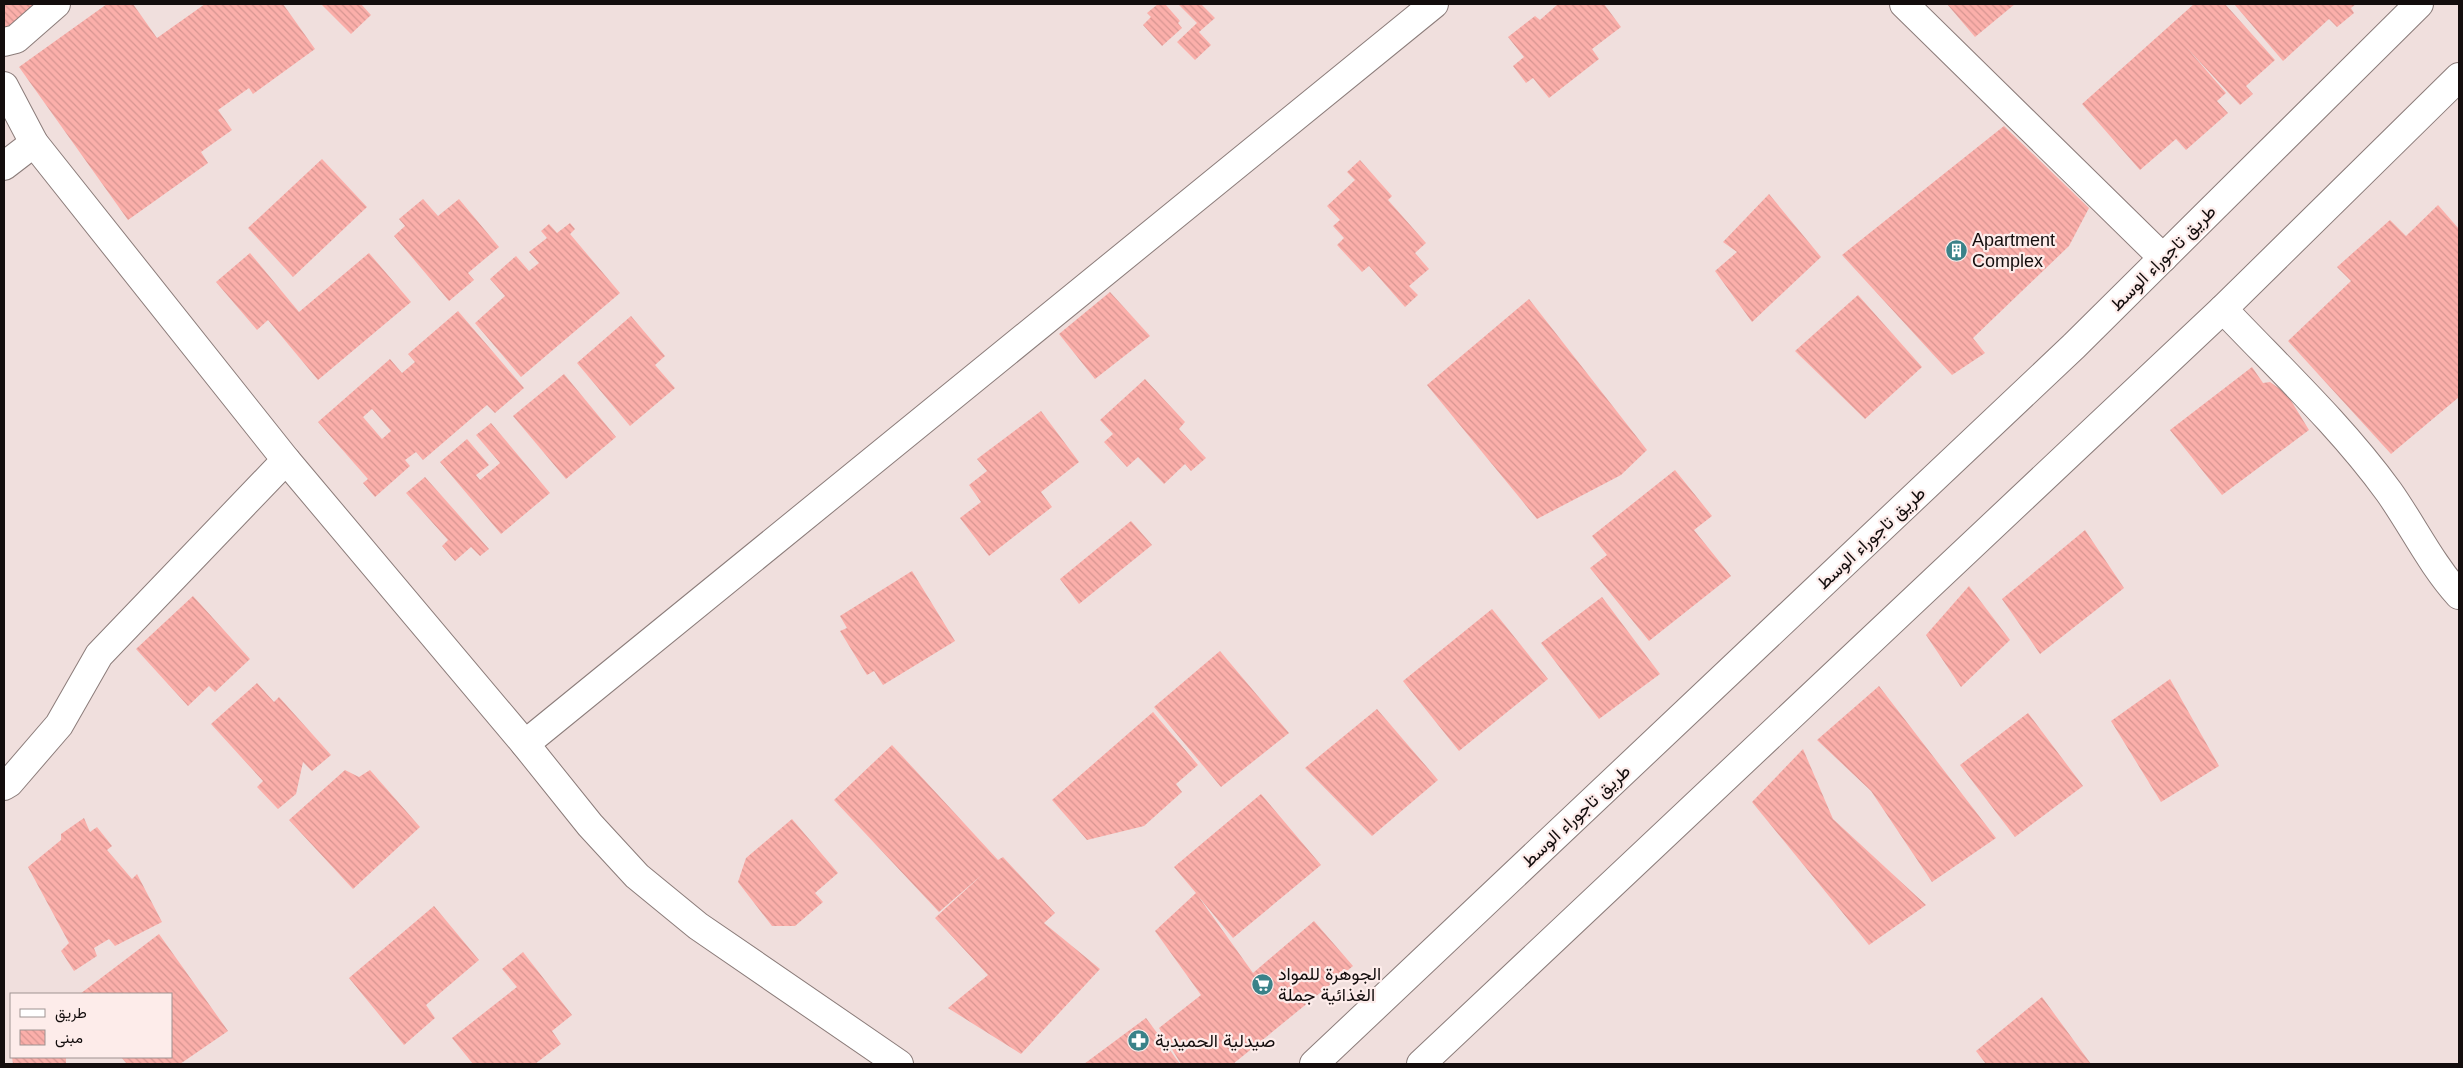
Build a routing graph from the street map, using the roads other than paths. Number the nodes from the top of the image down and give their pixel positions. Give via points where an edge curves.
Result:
1 (56, 4) edge
2 (1434, 4) edge
3 (1904, 4) edge
4 (2419, 4) edge
5 (4, 42) edge
6 (2459, 77) edge
7 (4, 86) edge
8 (34, 143) junction
9 (4, 166) edge
10 (2164, 258) junction
11 (2224, 309) junction
12 (286, 460) junction
13 (2459, 595) edge
14 (525, 744) junction
15 (4, 786) edge
16 (899, 1064) edge
17 (1314, 1064) edge
18 (1421, 1064) edge

1 - 5 street via 16,39
2 - 14 street
3 - 10 street
4 - 10 street, طريق تاجوراء الوسط
6 - 11 street
7 - 8 street
8 - 9 street
8 - 12 street
10 - 17 street, طريق تاجوراء الوسط
11 - 13 street via 2332,423 2389,492 2444,579
11 - 18 street
12 - 14 street
12 - 15 street via 99,655 59,725
14 - 16 street via 590,825 637,876 698,926

